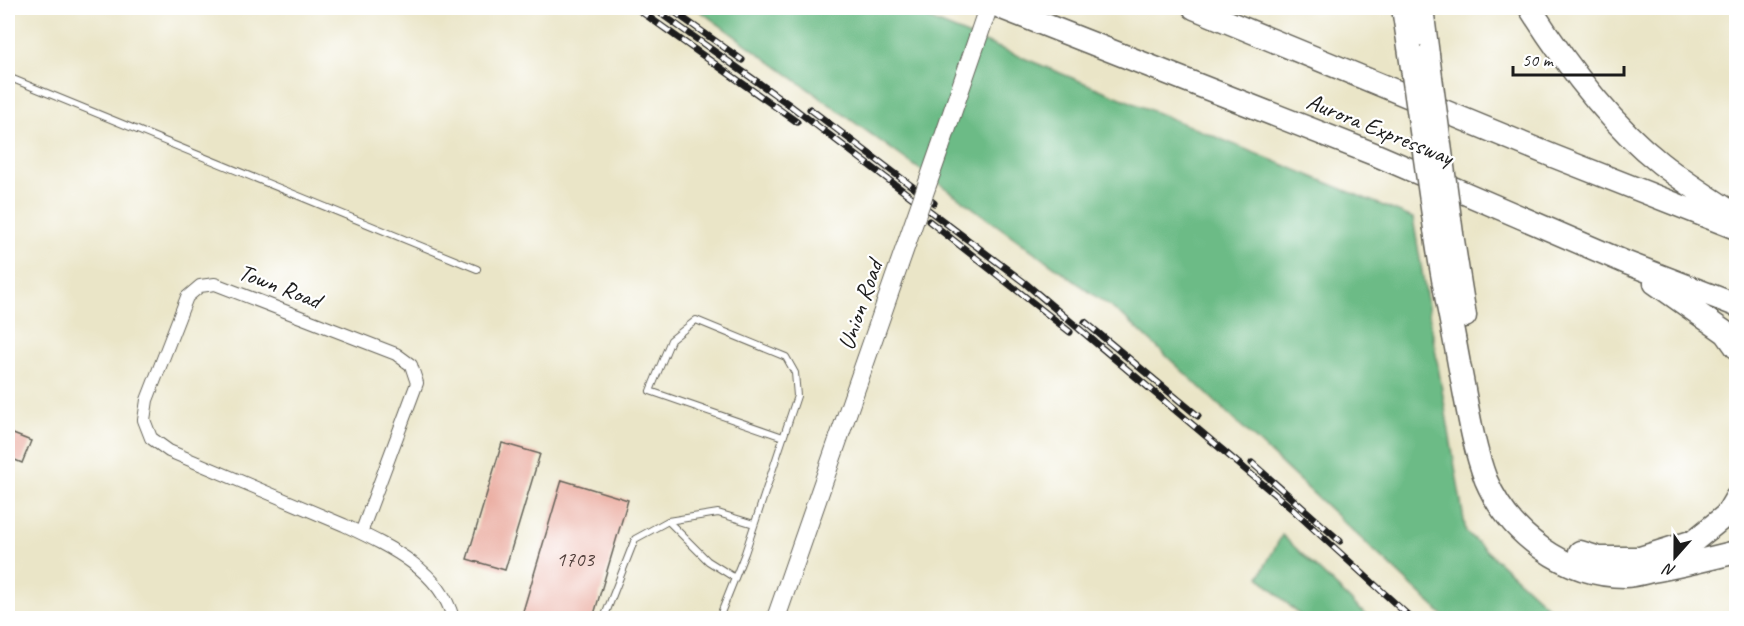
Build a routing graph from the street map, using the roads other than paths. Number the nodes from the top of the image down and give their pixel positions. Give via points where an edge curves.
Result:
1 (988, 8) edge
2 (1002, 8) edge
3 (1194, 8) edge
4 (1403, 8) edge
5 (1422, 8) edge
6 (1530, 8) edge
7 (1419, 51) junction
8 (8, 77) edge
9 (1737, 215) edge
10 (1737, 228) edge
11 (1444, 232) junction
12 (1627, 263) junction
13 (477, 269) dead end
14 (1737, 305) edge
15 (1737, 347) edge
16 (783, 437) junction
17 (1737, 498) edge
18 (668, 521) junction
19 (754, 524) junction
20 (361, 533) junction
21 (1737, 552) edge
22 (735, 578) junction
23 (453, 618) edge
24 (604, 618) edge
25 (720, 618) edge
26 (776, 618) edge

1 - 26 main road, Union Road, bridge
2 - 12 highway, Aurora Expressway via 1374,154
3 - 10 highway, Aurora Expressway
4 - 7 highway
5 - 7 highway
6 - 9 highway via 1558,51 1607,112 1659,163
7 - 11 highway, bridge
8 - 13 lane
11 - 17 highway via 1485,439 1517,508 1539,529 1564,547 1599,558 1640,558 1694,541 1726,514
11 - 21 highway via 1475,444 1487,480 1514,524 1534,544 1562,562 1625,576
12 - 14 highway, Aurora Expressway
12 - 15 highway via 1726,333
16 - 16 lane via 797,396 795,373 786,357 696,320 671,340 650,392
16 - 19 lane
18 - 19 lane via 718,513
18 - 22 lane via 708,561
18 - 24 lane via 635,538
19 - 22 lane
20 - 20 street, Town Road via 169,451 151,438 144,420 147,400 187,297 200,286 214,284 396,354 411,365 417,383
20 - 23 street, Town Road via 390,546 434,582
22 - 25 lane

